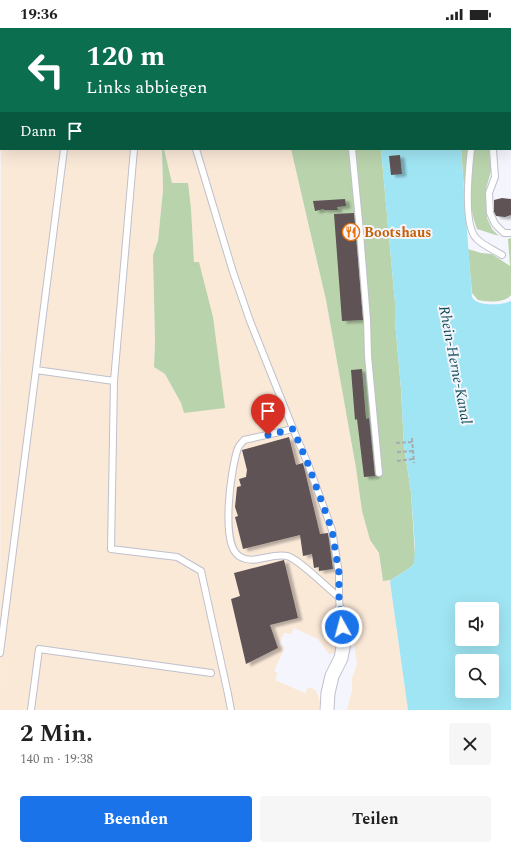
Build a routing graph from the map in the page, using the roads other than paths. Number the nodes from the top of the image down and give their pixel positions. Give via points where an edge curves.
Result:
1 (64, 150) edge
2 (134, 150) edge
3 (196, 150) edge
4 (352, 150) edge
5 (471, 150) edge
6 (493, 150) edge
7 (511, 233) edge
8 (502, 255) dead end
9 (36, 370) junction
10 (114, 381) junction
11 (293, 429) junction
12 (379, 473) dead end
13 (339, 597) junction
14 (340, 612) joint
15 (0, 653) edge
16 (211, 672) dead end
17 (31, 710) edge
18 (231, 710) edge
19 (326, 710) edge

1 - 9 lane
2 - 10 lane
3 - 11 lane via 233,272
4 - 12 lane
5 - 8 lane via 467,180 472,232 476,238
6 - 7 lane via 496,177 489,193 490,213 495,224 504,233
9 - 10 lane
9 - 15 lane
10 - 18 lane via 111,549 177,557 201,571
11 - 13 lane via 332,530 339,573
11 - 13 lane via 244,440 239,447 232,477 228,525 231,546 238,556 248,560 278,554 297,560
13 - 14 lane
14 - 19 street via 344,642 332,676
16 - 17 lane via 39,649

